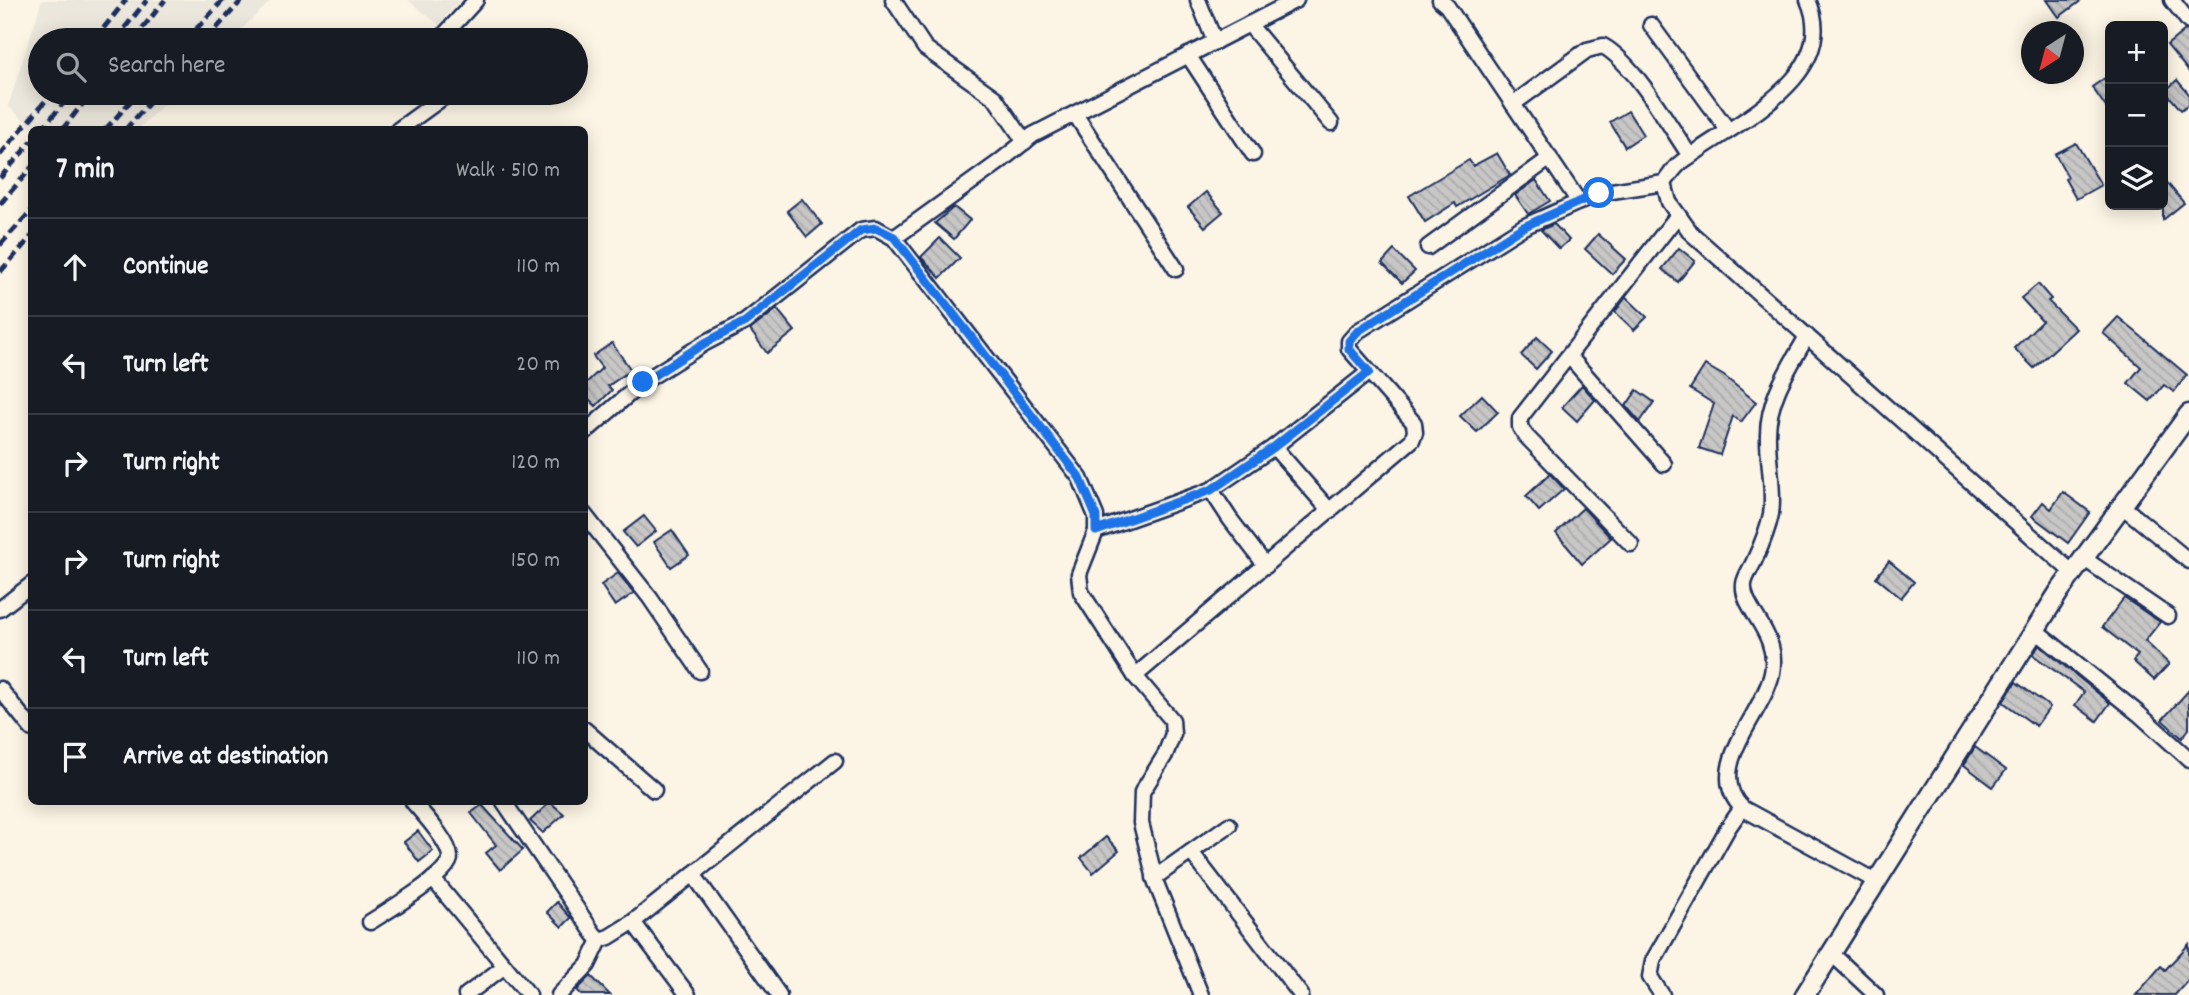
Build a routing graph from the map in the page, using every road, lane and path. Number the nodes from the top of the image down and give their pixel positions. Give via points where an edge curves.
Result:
1 (476, 0) edge
2 (893, 0) edge
3 (1198, 0) edge
4 (1296, 0) edge
5 (1440, 0) edge
6 (1808, 0) edge
7 (2172, 0) edge
8 (2189, 22) edge
9 (1249, 24) junction
10 (1651, 25) dead end
11 (451, 28) edge
12 (1215, 42) junction
13 (1188, 55) junction
14 (1513, 104) junction
15 (432, 105) edge
16 (1075, 114) junction
17 (1331, 123) dead end
18 (404, 126) edge
19 (1728, 130) junction
20 (1025, 142) junction
21 (1253, 154) dead end
22 (1690, 156) junction
23 (1550, 158) junction
24 (1664, 183) junction
25 (1579, 202) junction
26 (1678, 215) junction
27 (894, 237) junction
28 (1428, 247) dead end
29 (1177, 269) dead end
30 (1807, 336) junction
31 (1569, 356) junction
32 (1369, 372) junction
33 (2189, 414) edge
34 (588, 430) edge
35 (1274, 447) junction
36 (1664, 464) dead end
37 (1211, 490) junction
38 (2122, 506) junction
39 (1331, 511) junction
40 (588, 519) edge
41 (1096, 531) junction
42 (1631, 544) dead end
43 (2083, 558) junction
44 (2189, 561) edge
45 (1266, 566) junction
46 (2073, 573) junction
47 (28, 587) edge
48 (0, 609) edge
49 (2168, 616) dead end
50 (2035, 629) junction
51 (700, 671) dead end
52 (1135, 676) junction
53 (0, 689) edge
54 (28, 724) edge
55 (588, 732) edge
56 (2189, 759) edge
57 (835, 761) dead end
58 (654, 790) dead end
59 (415, 805) edge
60 (506, 805) edge
61 (1742, 808) junction
62 (1229, 825) dead end
63 (1191, 852) junction
64 (693, 874) junction
65 (1154, 878) junction
66 (433, 879) junction
67 (1876, 881) junction
68 (370, 922) dead end
69 (633, 922) junction
70 (600, 940) junction
71 (1831, 953) junction
72 (505, 966) junction
73 (466, 995) edge
74 (529, 995) edge
75 (559, 995) edge
76 (688, 995) edge
77 (779, 995) edge
78 (1201, 995) edge
79 (1301, 995) edge
80 (1662, 995) edge
81 (1805, 995) edge
82 (1876, 995) edge

1 - 11 street
2 - 20 street via 925,48 995,98
3 - 12 street
4 - 9 street
5 - 14 street
6 - 19 street via 1816,34 1799,75
7 - 8 street
9 - 12 street
9 - 17 street
10 - 19 street
12 - 13 street
13 - 16 street
13 - 21 street
14 - 22 street via 1587,50 1603,46 1615,53
14 - 23 street
15 - 18 street
16 - 20 street
16 - 29 street
19 - 22 street
20 - 27 street
22 - 24 street
23 - 25 street
23 - 28 street
24 - 25 street via 1599,193
24 - 26 street
25 - 32 street via 1523,227 1358,331 1349,341 1349,349
26 - 30 street via 1691,233
26 - 31 street
27 - 34 street via 876,228 861,230 745,322 643,382
27 - 41 street via 1080,478 1096,516
30 - 46 street
30 - 61 street via 1771,405 1771,513 1744,583 1745,595 1765,627 1774,653 1772,674 1729,765 1728,788
31 - 36 street
31 - 42 street via 1520,418 1520,427
32 - 35 street
32 - 39 street via 1414,423 1415,432 1412,440
33 - 38 street
35 - 37 street
35 - 39 street
37 - 41 street
37 - 45 street
38 - 43 street
38 - 44 street
39 - 45 street
40 - 51 street
41 - 52 street via 1079,574 1081,592
43 - 46 street
43 - 49 street
45 - 52 street
46 - 50 street
47 - 48 street
50 - 56 street
50 - 67 street
52 - 65 street via 1172,720 1165,755 1143,792 1141,824
53 - 54 street
55 - 58 street
57 - 64 street
59 - 66 street via 451,857
60 - 70 street
61 - 67 street
61 - 80 street via 1653,961 1650,977
62 - 63 street
63 - 65 street
63 - 79 street
64 - 69 street
64 - 77 street
65 - 78 street
66 - 68 street
66 - 72 street
67 - 71 street
69 - 70 street
69 - 76 street
70 - 75 street via 588,965
71 - 81 street
71 - 82 street
72 - 73 street
72 - 74 street

